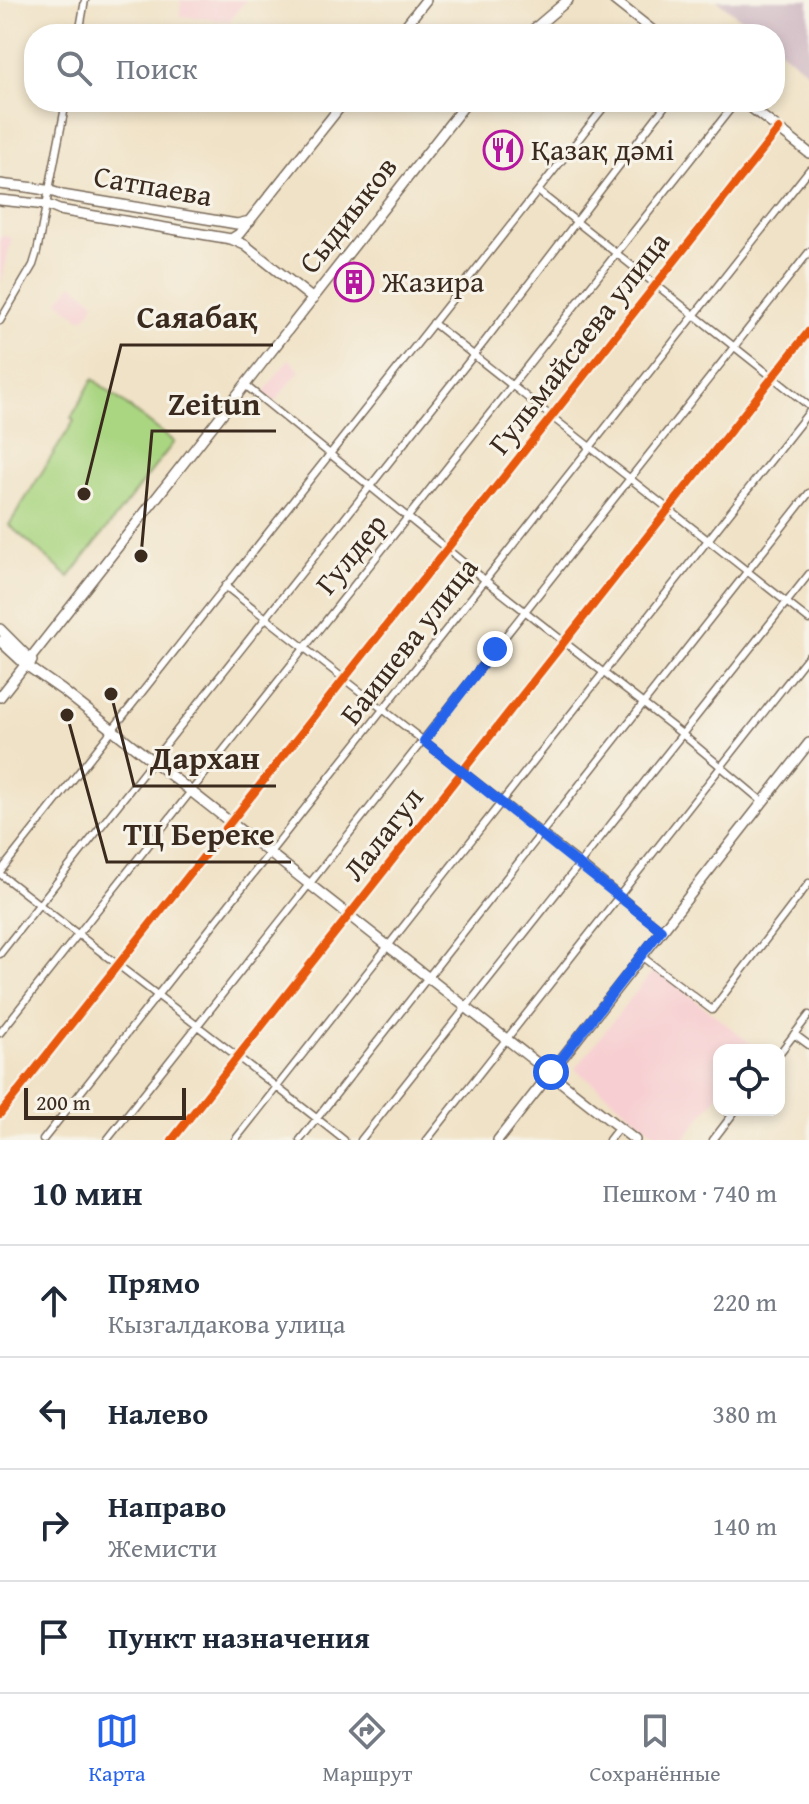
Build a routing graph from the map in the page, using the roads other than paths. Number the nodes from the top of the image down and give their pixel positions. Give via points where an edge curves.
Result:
1 (85, 0) edge
2 (426, 0) edge
3 (568, 0) edge
4 (614, 0) edge
5 (81, 24) edge
6 (407, 24) edge
7 (540, 24) edge
8 (644, 24) edge
9 (64, 112) edge
10 (336, 112) edge
11 (459, 112) edge
12 (600, 112) edge
13 (660, 112) edge
14 (728, 112) edge
15 (757, 112) edge
16 (779, 129) junction
17 (807, 147) edge
18 (809, 170) edge
19 (0, 184) edge
20 (49, 189) junction
21 (539, 192) junction
22 (0, 200) edge
23 (47, 205) junction
24 (250, 221) junction
25 (576, 222) junction
26 (231, 223) junction
27 (236, 235) junction
28 (809, 252) edge
29 (616, 254) junction
30 (654, 286) junction
31 (313, 299) junction
32 (695, 315) junction
33 (0, 321) edge
34 (433, 323) junction
35 (809, 331) edge
36 (734, 345) junction
37 (474, 355) junction
38 (773, 376) junction
39 (245, 385) junction
40 (512, 386) junction
41 (809, 409) edge
42 (552, 416) junction
43 (590, 448) junction
44 (330, 454) junction
45 (628, 478) junction
46 (369, 486) junction
47 (809, 493) edge
48 (668, 510) junction
49 (408, 518) junction
50 (708, 540) junction
51 (446, 548) junction
52 (748, 570) junction
53 (809, 574) edge
54 (485, 580) junction
55 (225, 586) junction
56 (786, 603) junction
57 (525, 612) junction
58 (265, 617) junction
59 (809, 620) edge
60 (0, 629) edge
61 (0, 641) edge
62 (564, 641) junction
63 (303, 648) junction
64 (809, 655) edge
65 (28, 662) junction
66 (605, 672) junction
67 (343, 678) junction
68 (0, 697) edge
69 (642, 704) junction
70 (383, 708) junction
71 (112, 729) junction
72 (682, 734) junction
73 (424, 741) junction
74 (809, 743) edge
75 (153, 761) junction
76 (721, 766) junction
77 (463, 771) junction
78 (191, 791) junction
79 (502, 802) junction
80 (763, 802) junction
81 (230, 822) junction
82 (541, 832) junction
83 (270, 853) junction
84 (580, 863) junction
85 (0, 873) edge
86 (309, 883) junction
87 (809, 883) edge
88 (619, 898) junction
89 (39, 904) junction
90 (350, 915) junction
91 (661, 930) junction
92 (79, 934) junction
93 (389, 946) junction
94 (0, 954) edge
95 (641, 956) junction
96 (118, 965) junction
97 (429, 977) junction
98 (157, 996) junction
99 (468, 1007) junction
100 (809, 1015) edge
101 (198, 1024) junction
102 (0, 1033) edge
103 (794, 1034) junction
104 (506, 1037) junction
105 (809, 1045) edge
106 (785, 1046) edge
107 (238, 1056) junction
108 (551, 1072) junction
109 (278, 1086) junction
110 (0, 1114) edge
111 (731, 1116) edge
112 (317, 1118) junction
113 (619, 1127) junction
114 (43, 1140) edge
115 (107, 1140) edge
116 (172, 1140) edge
117 (235, 1140) edge
118 (300, 1140) edge
119 (344, 1140) edge
120 (361, 1140) edge
121 (427, 1140) edge
122 (498, 1140) edge
123 (609, 1140) edge
124 (635, 1140) edge
125 (713, 1140) edge

1 - 5 street
2 - 6 street
3 - 7 street
4 - 8 street
9 - 20 street
10 - 24 street
11 - 31 street, Сыдиыков
12 - 21 street
13 - 25 street
14 - 29 street, Гулдер
15 - 16 street
16 - 17 street
16 - 30 street, Гульмайсаева улица
18 - 32 street, Баишева улица
19 - 20 street, Сатпаева
20 - 23 street
20 - 26 street, Сатпаева
21 - 25 street
21 - 34 street
22 - 23 street, Сатпаева
23 - 27 street, Сатпаева
23 - 33 street via 33,265
24 - 26 street
24 - 27 street
25 - 29 street
25 - 37 street
26 - 27 street, Сатпаева via 238,227
27 - 31 street
28 - 36 street
29 - 30 street
29 - 40 street, Гулдер
30 - 32 street
30 - 42 street, Гульмайсаева улица
31 - 39 street, Сыдиыков
32 - 36 street
32 - 43 street, Баишева улица
34 - 37 street
34 - 44 street
35 - 38 street, Лалагул
36 - 38 street
36 - 45 street
37 - 40 street
37 - 46 street
38 - 41 street
38 - 48 street, Лалагул
39 - 44 street
39 - 65 street, Сыдиыков
40 - 42 street
40 - 49 street, Гулдер
41 - 50 street
42 - 43 street
42 - 51 street, Гульмайсаева улица
43 - 45 street
43 - 54 street, Баишева улица
44 - 46 street
44 - 55 street
45 - 48 street
45 - 57 street
46 - 49 street
46 - 58 street
47 - 52 street
48 - 50 street
48 - 62 street, Лалагул
49 - 51 street
49 - 63 street, Гулдер
50 - 52 street
50 - 66 street
51 - 54 street
51 - 67 street, Гульмайсаева улица
52 - 56 street
52 - 69 street
53 - 56 street
54 - 57 street
54 - 70 street, Баишева улица
55 - 58 street
55 - 71 street
56 - 59 street
56 - 72 street
57 - 62 street
57 - 73 street
58 - 63 street
58 - 75 street
60 - 65 street
61 - 65 street
62 - 66 street
62 - 77 street, Лалагул
63 - 67 street
63 - 78 street, Гулдер
64 - 76 street
65 - 68 street, Сыдиыков
65 - 71 street
66 - 69 street
66 - 79 street
67 - 70 street
67 - 81 street, Гульмайсаева улица
69 - 72 street
69 - 82 street
70 - 73 street
70 - 83 street, Баишева улица
71 - 75 street
71 - 85 street
72 - 76 street
72 - 84 street
73 - 77 street
73 - 86 street
74 - 80 street
75 - 78 street
75 - 89 street
76 - 80 street
76 - 88 street
77 - 79 street
77 - 90 street, Лалагул
78 - 81 street
78 - 92 street, Гулдер
79 - 82 street
79 - 93 street
80 - 91 street
81 - 83 street
81 - 96 street, Гульмайсаева улица
82 - 84 street
82 - 97 street
83 - 86 street
83 - 98 street, Баишева улица
84 - 88 street
84 - 99 street
85 - 89 street
86 - 90 street
86 - 101 street
87 - 95 street via 712,1010
88 - 91 street
88 - 104 street
89 - 92 street
89 - 94 street
90 - 93 street
90 - 107 street, Лалагул
91 - 95 street
92 - 96 street
92 - 102 street, Гулдер
93 - 97 street
93 - 109 street
95 - 108 street
96 - 98 street
96 - 110 street, Гульмайсаева улица
97 - 99 street
97 - 112 street
98 - 101 street
98 - 114 street, Баишева улица
99 - 104 street
99 - 120 street
100 - 103 street
101 - 107 street
101 - 115 street
103 - 105 street
103 - 106 street
104 - 108 street
104 - 121 street
107 - 109 street
107 - 116 street, Лалагул
108 - 113 street
108 - 122 street
109 - 112 street
109 - 117 street
111 - 125 street
112 - 118 street
112 - 119 street
113 - 123 street
113 - 124 street

